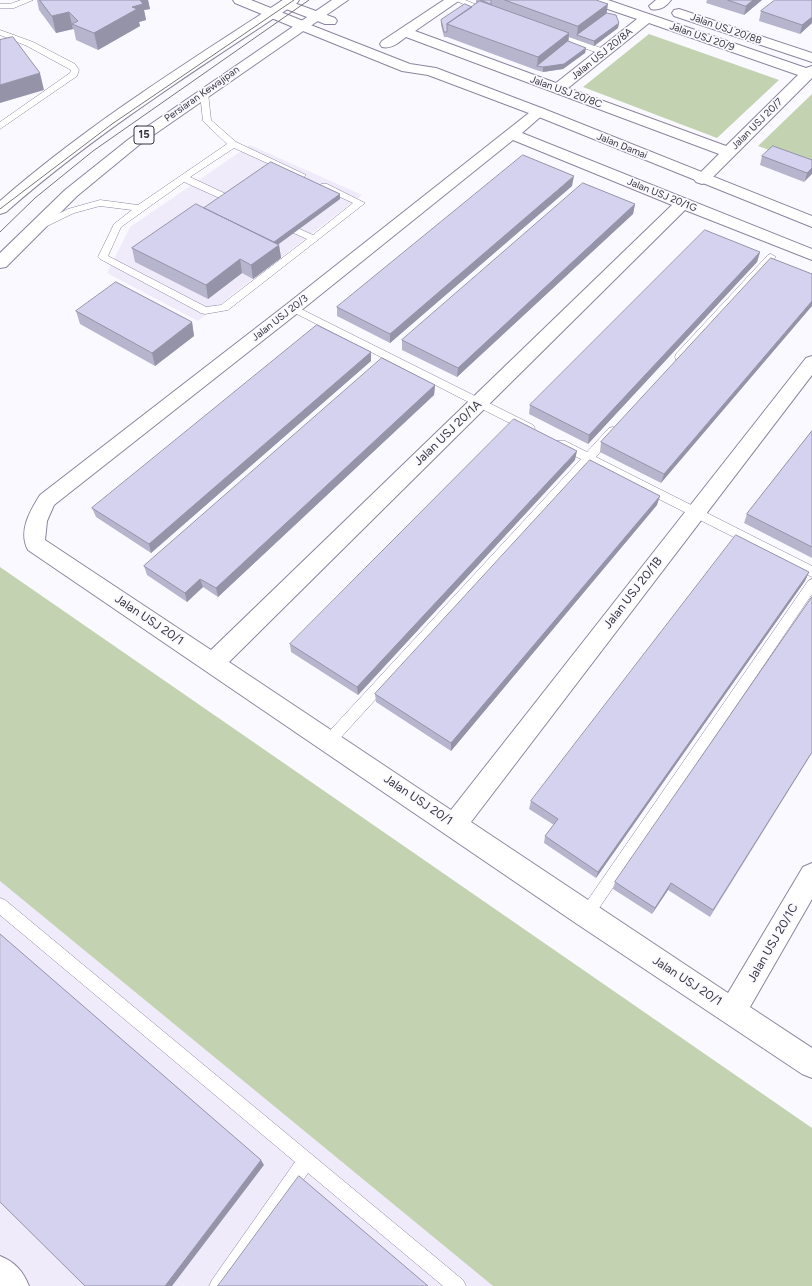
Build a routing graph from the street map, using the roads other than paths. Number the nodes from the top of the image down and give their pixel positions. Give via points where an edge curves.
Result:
1 (29, 0) edge
2 (240, 0) edge
3 (341, 0) edge
4 (453, 0) edge
5 (458, 0) edge
6 (595, 0) edge
7 (655, 2) edge
8 (282, 4) edge
9 (0, 6) edge
10 (317, 16) junction
11 (502, 16) edge
12 (647, 18) junction
13 (303, 26) junction
14 (345, 27) dead end
15 (546, 31) edge
16 (0, 32) edge
17 (404, 32) junction
18 (373, 38) dead end
19 (387, 44) junction
20 (401, 50) dead end
21 (604, 52) junction
22 (415, 55) dead end
23 (812, 58) edge
24 (431, 71) junction
25 (810, 72) edge
26 (558, 89) junction
27 (204, 93) junction
28 (539, 112) junction
29 (0, 126) edge
30 (511, 134) junction
31 (233, 144) junction
32 (728, 152) junction
33 (184, 178) junction
34 (702, 179) junction
35 (683, 203) junction
36 (140, 208) junction
37 (249, 208) edge
38 (0, 209) edge
39 (270, 219) edge
40 (812, 222) edge
41 (31, 231) junction
42 (314, 239) junction
43 (812, 255) edge
44 (772, 257) edge
45 (0, 263) edge
46 (293, 308) junction
47 (812, 362) edge
48 (672, 366) edge
49 (479, 403) junction
50 (619, 423) edge
51 (540, 434) edge
52 (554, 441) edge
53 (588, 458) junction
54 (695, 513) junction
55 (34, 531) joint
56 (812, 572) edge
57 (812, 584) edge
58 (213, 663) junction
59 (329, 741) junction
60 (454, 825) junction
61 (812, 875) edge
62 (0, 905) edge
63 (586, 915) junction
64 (733, 1011) junction
65 (812, 1064) edge
66 (306, 1160) junction
67 (0, 1271) edge
68 (14, 1286) edge
69 (218, 1286) edge
70 (457, 1286) edge

1 - 9 lane via 11,6
2 - 8 street
3 - 10 street, Persiaran Kewajipan / 15
4 - 17 street
5 - 11 lane
6 - 12 street, Jalan USJ 20/9
7 - 23 street, Jalan USJ 20/8B
8 - 10 street
8 - 13 street, Jalan Damai
8 - 38 street, 15 via 132,105 32,181
10 - 13 street, Persiaran Kewajipan / 15
10 - 14 street
12 - 21 street, Jalan USJ 20/8A
12 - 25 street, Jalan USJ 20/9
13 - 24 street, Jalan Damai via 407,68
13 - 27 street, Persiaran Kewajipan / 15
15 - 21 lane
16 - 29 lane via 30,44 72,66 74,70 74,74
17 - 19 street
17 - 26 street, Jalan USJ 20/8C
18 - 19 street
19 - 20 street
21 - 26 street, Jalan USJ 20/8A
22 - 24 street, Jalan Damai via 422,58
24 - 28 street, Jalan Damai
25 - 32 street, Jalan USJ 20/7
26 - 32 street, Jalan USJ 20/8C
27 - 31 lane via 207,121
27 - 41 street, Persiaran Kewajipan / 15 via 110,160
28 - 30 street, Jalan USJ 20/3
28 - 34 street, Jalan Damai
30 - 35 street, Jalan USJ 20/1G
30 - 46 street, Jalan USJ 20/3
31 - 33 lane
31 - 42 lane via 360,203
32 - 34 street, Jalan USJ 20/7
33 - 36 lane
33 - 37 lane
34 - 40 street, Jalan Damai
35 - 43 street, Jalan USJ 20/1G
35 - 49 street, Jalan USJ 20/1A
36 - 41 lane via 100,203 72,211
36 - 42 lane via 117,226 103,257 205,311 224,308
39 - 42 lane
41 - 45 street, Persiaran Kewajipan / 15
44 - 48 lane
46 - 49 lane
46 - 55 street, Jalan USJ 20/3 via 47,500 37,516
47 - 54 street, Jalan USJ 20/1B
49 - 51 lane
49 - 58 street, Jalan USJ 20/1A
50 - 53 lane
52 - 53 lane
53 - 54 lane
53 - 59 lane
54 - 56 lane
54 - 60 street, Jalan USJ 20/1B
55 - 58 street, Jalan USJ 20/1 via 35,544
57 - 63 lane
58 - 59 street, Jalan USJ 20/1
59 - 60 street, Jalan USJ 20/1
60 - 63 street, Jalan USJ 20/1
61 - 64 street, Jalan USJ 20/1C
62 - 66 lane
63 - 64 street, Jalan USJ 20/1
64 - 65 street, Jalan USJ 20/1
66 - 69 lane
66 - 70 lane
67 - 68 street

